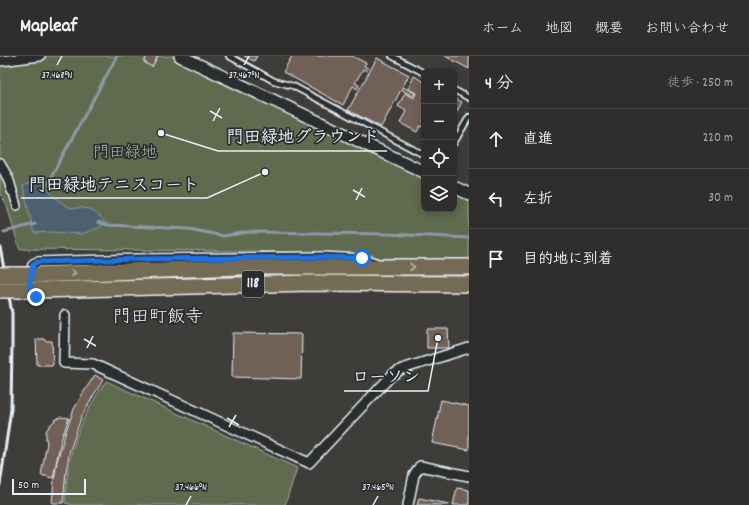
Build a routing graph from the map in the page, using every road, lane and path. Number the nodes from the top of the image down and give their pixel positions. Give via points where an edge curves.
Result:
1 (40, 56) edge
2 (180, 56) edge
3 (229, 56) edge
4 (392, 56) edge
5 (0, 61) edge
6 (421, 72) edge
7 (457, 92) edge
8 (469, 98) edge
9 (469, 117) edge
10 (456, 140) edge
11 (421, 153) edge
12 (0, 164) edge
13 (421, 171) edge
14 (457, 188) edge
15 (13, 194) joint
16 (469, 194) edge
17 (17, 206) dead end
18 (386, 267) junction
19 (469, 267) edge
20 (0, 275) edge
21 (419, 283) junction
22 (469, 284) edge
23 (0, 290) edge
24 (65, 315) dead end
25 (469, 348) edge
26 (469, 476) edge
27 (408, 505) edge

1 - 5 street
2 - 13 street
3 - 11 lane via 274,81 293,86
4 - 6 lane
7 - 8 lane
9 - 10 lane
12 - 15 street
14 - 16 street
15 - 17 street
18 -> 19 highway, 118
20 -> 18 highway, 118, bridge via 240,267
18 - 21 street via 362,258 322,257 37,262 33,264 31,271 30,292 36,297 406,288
21 - 22 highway, 118
21 - 23 highway, 118, bridge
24 - 25 street via 64,363 93,364 309,463 392,375 402,369
26 - 27 street via 420,466 414,475

